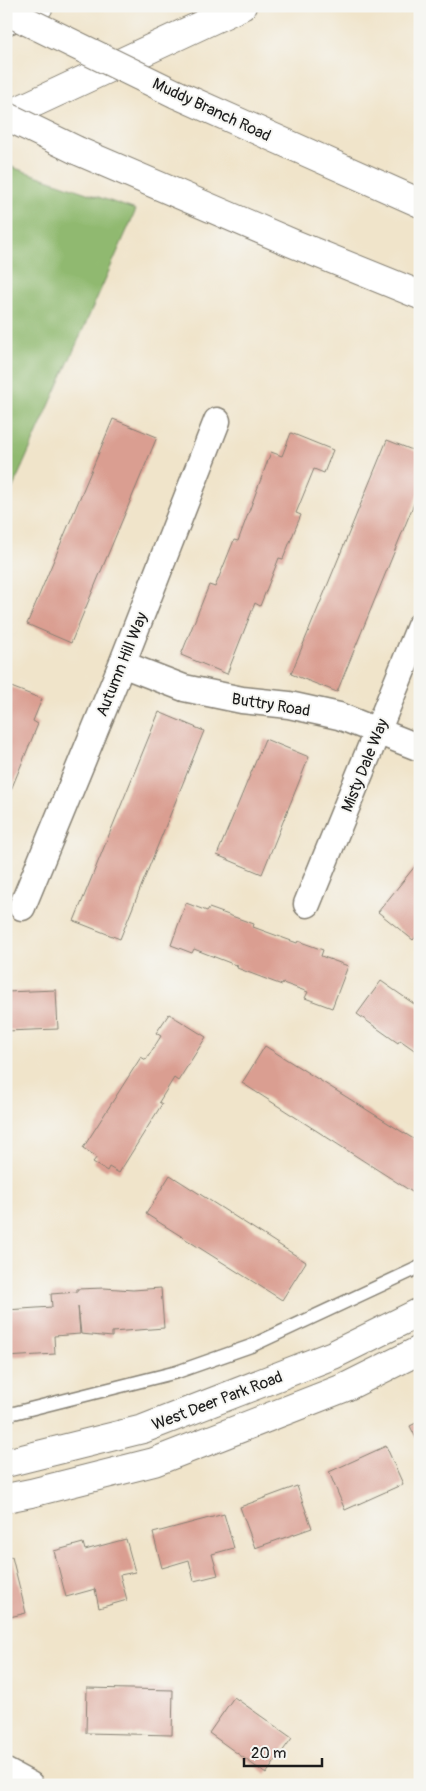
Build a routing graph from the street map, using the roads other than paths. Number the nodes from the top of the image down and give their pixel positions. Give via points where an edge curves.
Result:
1 (38, 6) edge
2 (242, 6) edge
3 (6, 11) edge
4 (6, 21) edge
5 (6, 116) edge
6 (420, 203) edge
7 (420, 295) edge
8 (217, 421) dead end
9 (420, 626) edge
10 (122, 664) junction
11 (378, 730) junction
12 (420, 748) edge
13 (307, 904) dead end
14 (22, 906) dead end
15 (420, 1268) edge
16 (420, 1312) edge
17 (420, 1350) edge
18 (6, 1415) edge
19 (6, 1463) edge
20 (6, 1498) edge
21 (6, 1772) edge
22 (30, 1785) edge

1 - 4 main road
2 - 5 main road
3 - 6 main road, Muddy Branch Road, bridge via 176,94
5 - 7 main road, bridge via 78,151
8 - 10 street, Autumn Hill Way
9 - 11 street, Misty Dale Way
10 - 11 street, Buttry Road via 184,688 339,716
10 - 14 street, Autumn Hill Way
11 - 12 street, Buttry Road
11 - 13 street, Misty Dale Way
15 - 18 lane via 251,1346 177,1372
16 - 19 main road, West Deer Park Road via 332,1355 143,1429
17 - 20 main road via 346,1387 154,1462
21 - 22 street

